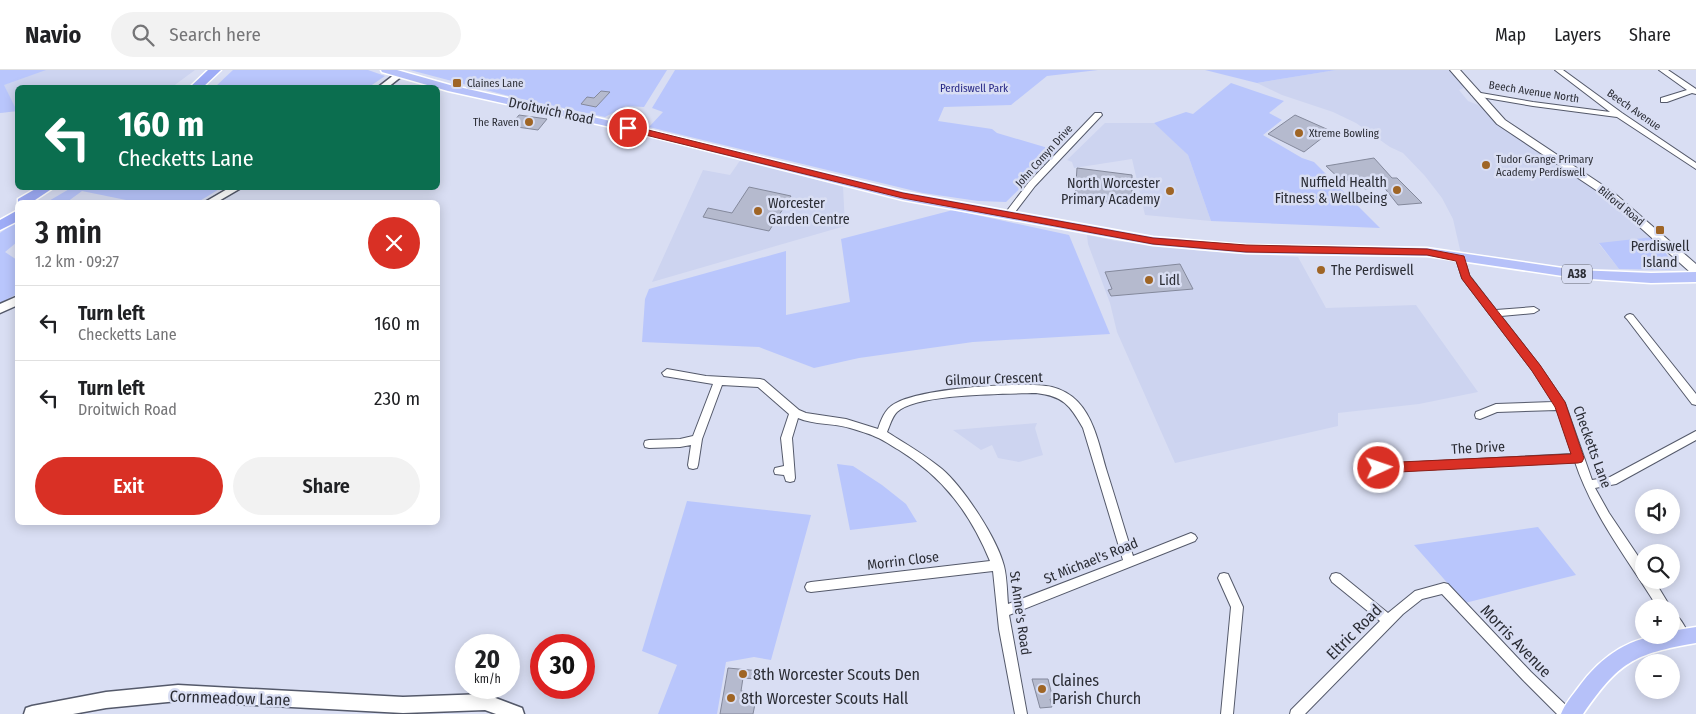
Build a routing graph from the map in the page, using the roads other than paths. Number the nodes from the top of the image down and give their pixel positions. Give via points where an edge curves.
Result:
1 (215, 70) edge
2 (225, 70) edge
3 (386, 70) edge
4 (1454, 70) edge
5 (1559, 70) edge
6 (1663, 70) edge
7 (399, 74) junction
8 (198, 85) edge
9 (208, 85) edge
10 (385, 85) edge
11 (438, 85) edge
12 (440, 86) edge
13 (1695, 91) edge
14 (1475, 94) junction
15 (1664, 100) dead end
16 (1098, 115) dead end
17 (1619, 115) junction
18 (1696, 167) edge
19 (43, 190) edge
20 (55, 190) edge
21 (232, 190) edge
22 (26, 200) edge
23 (39, 200) edge
24 (214, 200) edge
25 (15, 208) edge
26 (1009, 214) junction
27 (15, 216) edge
28 (0, 218) edge
29 (0, 226) edge
30 (1460, 258) junction
31 (1696, 273) edge
32 (15, 302) edge
33 (0, 309) edge
34 (1534, 310) dead end
35 (1495, 313) junction
36 (1630, 317) dead end
37 (667, 373) dead end
38 (719, 380) junction
39 (1696, 401) edge
40 (1561, 406) junction
41 (795, 413) junction
42 (1480, 415) dead end
43 (881, 434) junction
44 (1696, 435) edge
45 (697, 439) junction
46 (649, 444) dead end
47 (1578, 458) junction
48 (694, 466) dead end
49 (1379, 468) dead end
50 (786, 473) dead end
51 (1588, 485) junction
52 (1191, 538) dead end
53 (1635, 561) edge
54 (1129, 562) junction
55 (998, 565) junction
56 (1224, 578) dead end
57 (1336, 578) dead end
58 (811, 587) dead end
59 (1444, 588) joint
60 (1003, 612) junction
61 (1388, 621) junction
62 (1680, 626) edge
63 (1690, 636) edge
64 (402, 710) edge
65 (32, 714) edge
66 (516, 714) edge
67 (1022, 714) edge
68 (1227, 714) edge
69 (1296, 714) edge
70 (1566, 714) edge
71 (1572, 714) edge

1 - 8 highway
2 - 9 highway
3 - 7 main road, Droitwich Road / A38
4 - 14 main road, Bilford Road
5 - 17 street, Beech Avenue
6 - 13 street
7 - 10 street
7 - 11 main road, Droitwich Road / A38
12 - 26 main road, Droitwich Road / A38 via 903,196
13 - 15 street
14 - 17 street, Beech Avenue North
14 - 31 main road, Bilford Road via 1505,125 1609,194
16 - 26 street, John Comyn Drive via 1032,184
17 - 18 street, Beech Avenue
19 - 22 highway
20 - 23 highway
21 - 24 street
25 - 28 highway
26 - 30 main road, Droitwich Road / A38 via 1197,246 1427,252
27 - 29 highway
30 - 31 main road, Droitwich Road / A38 via 1576,274 1651,278
30 - 35 street, Checketts Lane via 1465,276
32 - 33 street
34 - 35 street
35 - 40 street, Checketts Lane
36 - 39 street
37 - 38 street, St Anne's Road
38 - 41 street, St Anne's Road via 760,383
38 - 45 street
40 - 42 street via 1496,408
40 - 47 street, Checketts Lane
41 - 43 street, St Anne's Road
41 - 50 street via 786,429
43 - 54 street, Gilmour Crescent via 896,407 930,396 1036,389 1065,397 1076,405 1088,427
43 - 55 street, St Anne's Road via 939,473 964,501
44 - 51 street via 1612,481
45 - 46 street
45 - 48 street
47 - 49 street, The Drive
47 - 51 street, Checketts Lane
51 - 53 street, Checketts Lane
52 - 54 street, St Michael's Road
54 - 60 street, St Michael's Road
55 - 58 street, Morrin Close
55 - 60 street, St Anne's Road
56 - 68 street via 1238,607
57 - 61 street
59 - 61 street, Eltric Road via 1419,595
59 - 70 street, Morris Avenue
60 - 67 street, St Anne's Road
61 - 69 street, Eltric Road
62 - 63 street
63 - 71 main road via 1657,642 1619,658 1597,679
64 - 65 street, Cornmeadow Lane via 178,694 106,700
64 - 66 street, Cornmeadow Lane via 485,702

